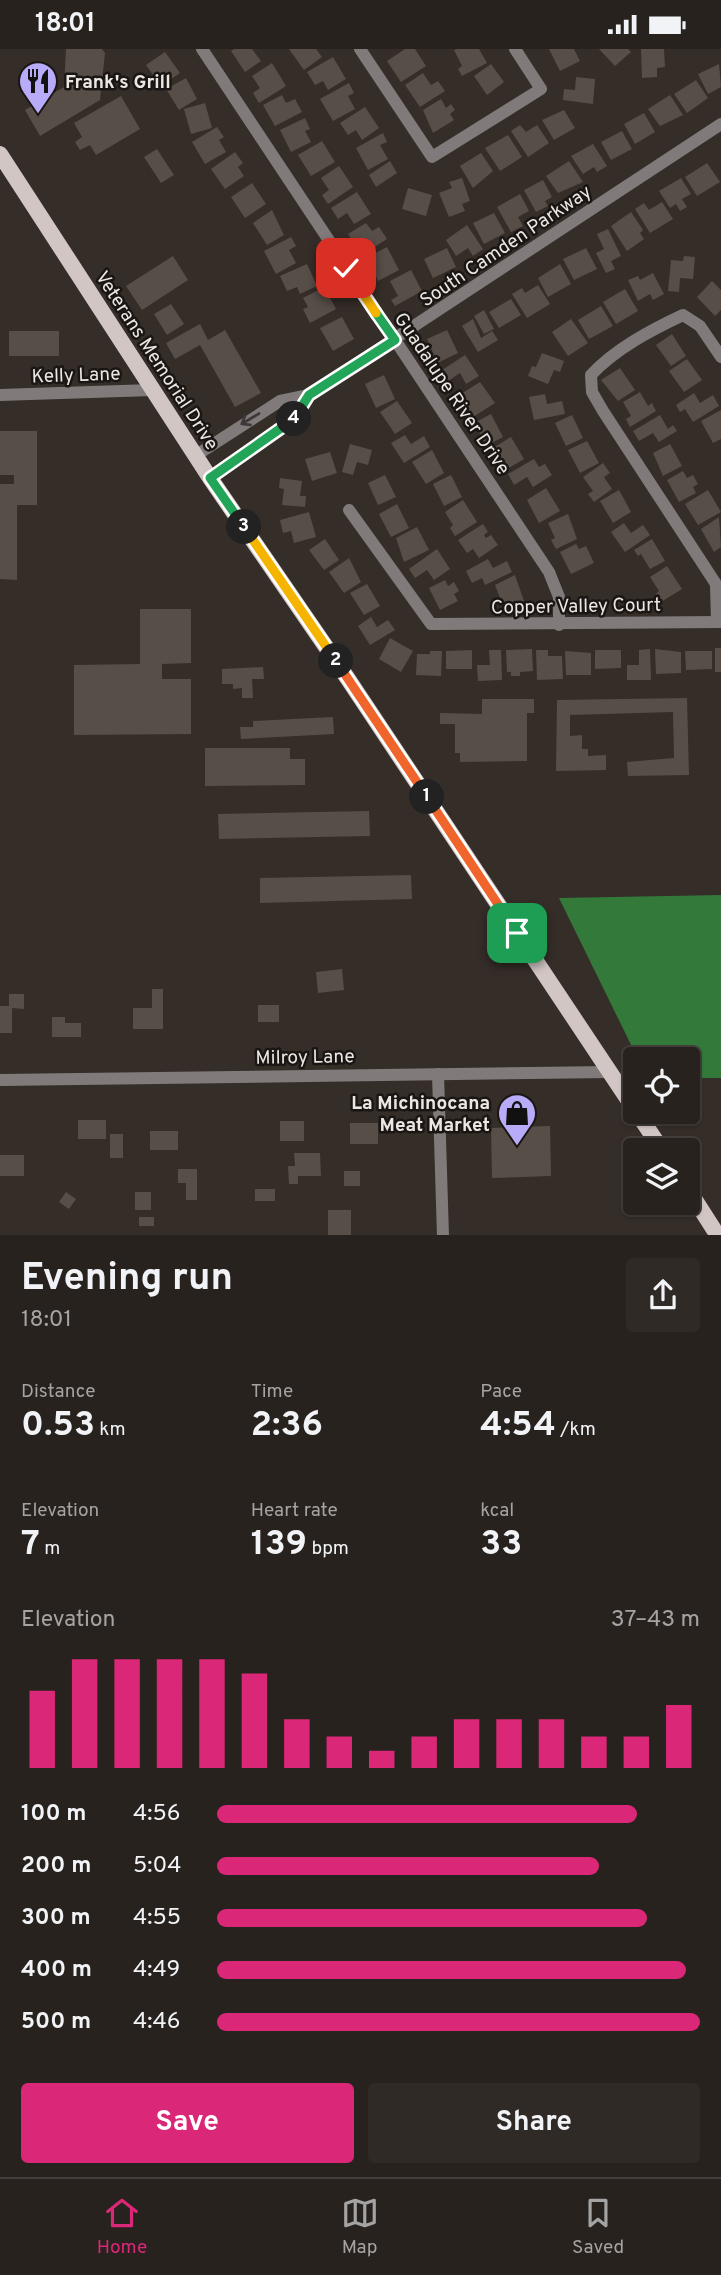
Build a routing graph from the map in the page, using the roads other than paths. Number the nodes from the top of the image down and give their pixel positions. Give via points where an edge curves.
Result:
1 (202, 49) edge
2 (360, 49) edge
3 (515, 49) edge
4 (721, 124) edge
5 (0, 155) edge
6 (395, 340) junction
7 (721, 357) edge
8 (152, 390) junction
9 (0, 395) edge
10 (309, 395) junction
11 (195, 456) junction
12 (210, 478) junction
13 (349, 510) dead end
14 (719, 622) edge
15 (559, 625) junction
16 (611, 1072) junction
17 (438, 1074) junction
18 (0, 1080) edge
19 (623, 1090) edge
20 (700, 1207) edge
21 (443, 1235) edge
22 (718, 1235) edge

1 - 6 street, Guadalupe River Drive
2 - 3 street via 432,157 541,89
4 - 6 street, South Camden Parkway
5 - 8 main road, Veterans Memorial Drive
6 - 10 street, South Camden Parkway
6 - 15 street, Guadalupe River Drive via 549,572 559,597
7 - 14 street via 700,326 683,316 655,328 601,363 591,375 592,392 709,571 718,598
8 - 9 street, Kelly Lane
8 - 11 main road, Veterans Memorial Drive
10 -> 11 street, South Camden Parkway via 280,401
10 - 12 street, South Camden Parkway via 293,420
11 - 12 main road, Veterans Memorial Drive
12 - 16 main road, Veterans Memorial Drive
13 - 15 street, Copper Valley Court via 431,624
14 - 15 street, Copper Valley Court
16 - 17 street, Milroy Lane
16 - 19 main road, Veterans Memorial Drive
17 - 18 street, Milroy Lane
17 - 21 street
20 - 22 main road

